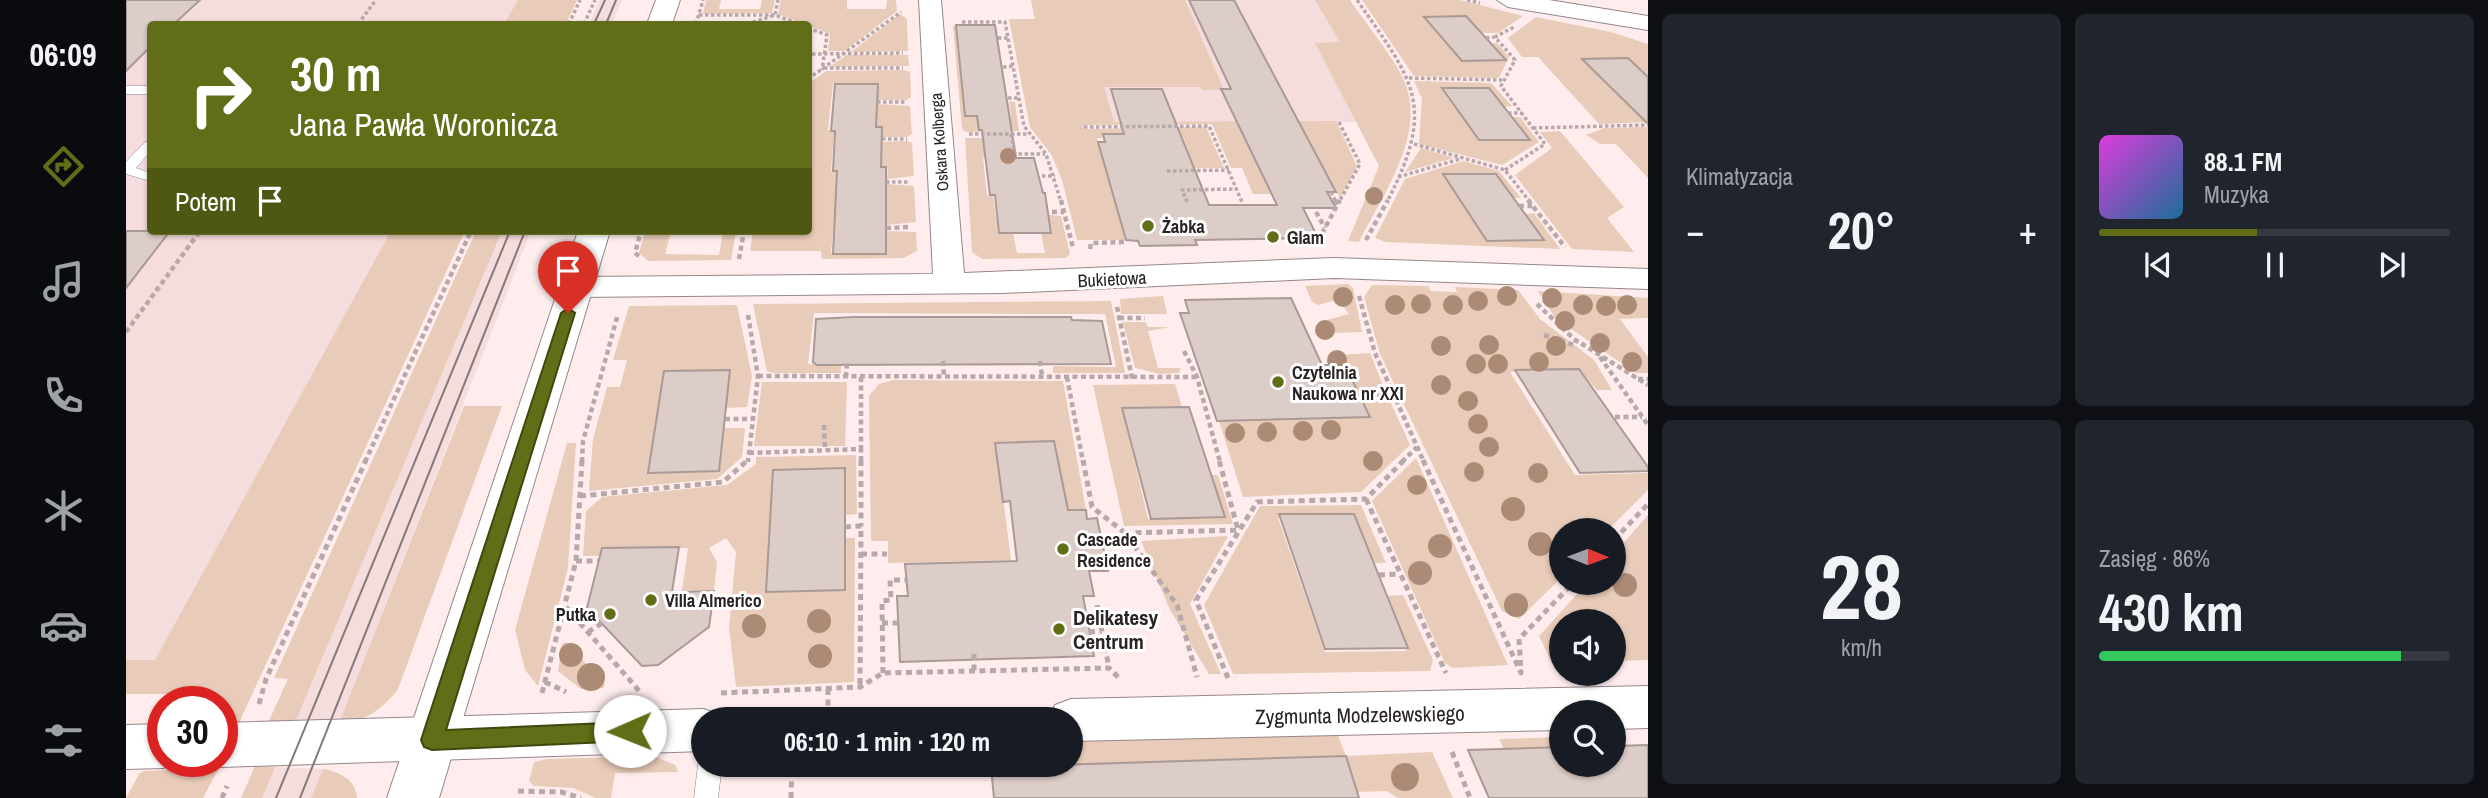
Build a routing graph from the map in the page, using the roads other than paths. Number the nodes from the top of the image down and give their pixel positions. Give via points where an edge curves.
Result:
1 (668, 0) edge
2 (930, 0) edge
3 (1507, 0) edge
4 (661, 21) edge
5 (1648, 23) edge
6 (126, 90) edge
7 (147, 90) edge
8 (147, 148) edge
9 (128, 170) edge
10 (147, 176) edge
11 (593, 235) edge
12 (1648, 279) edge
13 (949, 283) junction
14 (576, 288) junction
15 (1648, 708) edge
16 (1083, 720) edge
17 (691, 730) edge
18 (432, 740) junction
19 (147, 746) edge
20 (238, 746) edge
21 (126, 747) edge
22 (709, 777) edge
23 (413, 798) edge
24 (706, 798) edge

1 - 4 street
2 - 13 street, Oskara Kolberga
3 - 5 street
6 - 7 lane
8 - 9 lane
9 - 10 lane
11 - 14 street
12 - 13 street, Bukietowa via 1334,268
13 - 14 street, Bukietowa
14 - 18 street
15 - 16 street, Zygmunta Modzelewskiego
17 - 18 street
18 - 20 street
18 - 23 street
19 - 21 street
22 - 24 lane

